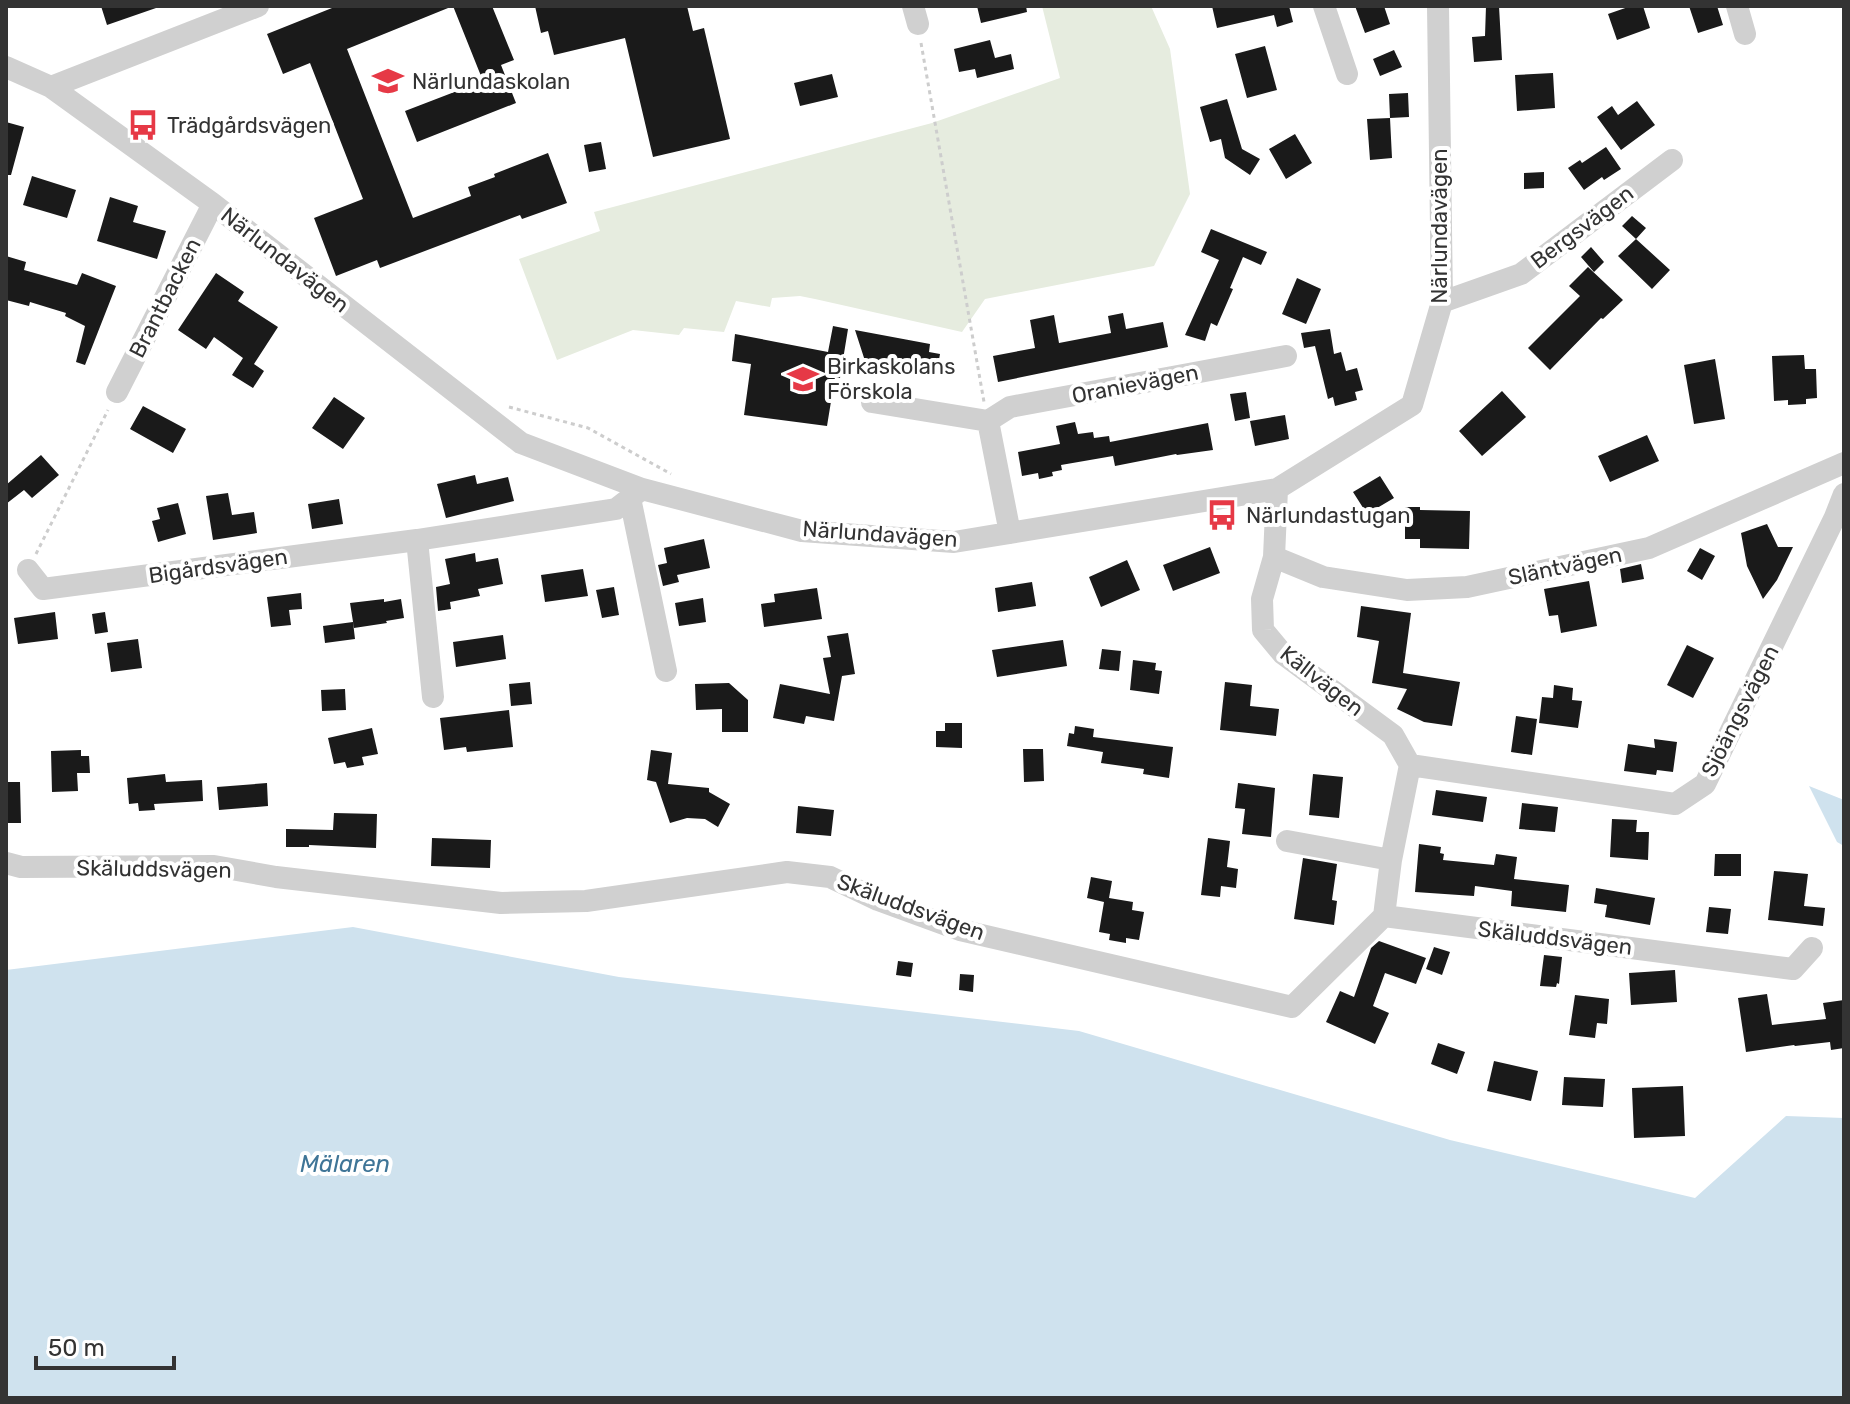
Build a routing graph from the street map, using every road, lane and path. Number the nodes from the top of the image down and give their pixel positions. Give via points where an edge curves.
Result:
1 (258, 6) edge
2 (1324, 6) edge
3 (1438, 6) edge
4 (1737, 6) edge
5 (916, 15) edge
6 (1745, 34) dead end
7 (6, 67) edge
8 (1347, 74) dead end
9 (51, 87) junction
10 (1672, 160) dead end
11 (213, 204) junction
12 (1442, 302) junction
13 (1286, 356) dead end
14 (117, 392) joint
15 (872, 402) dead end
16 (498, 405) dead end
17 (988, 421) junction
18 (1844, 463) edge
19 (676, 477) dead end
20 (1277, 489) junction
21 (636, 494) junction
22 (1844, 494) edge
23 (1010, 533) junction
24 (417, 540) junction
25 (1274, 557) junction
26 (28, 570) joint
27 (666, 671) dead end
28 (433, 697) dead end
29 (1410, 765) junction
30 (1287, 841) dead end
31 (1391, 860) junction
32 (6, 863) edge
33 (1384, 916) junction
34 (1812, 948) dead end

1 - 9 street
2 - 8 street
3 - 12 street, Närlundavägen
4 - 6 street
5 - 17 path
7 - 9 street, Närlundavägen
9 - 11 street, Närlundavägen
10 - 12 street, Bergsvägen via 1521,274
11 - 14 street, Brantbacken
11 - 21 street, Närlundavägen via 521,443
12 - 20 street, Närlundavägen via 1412,405
13 - 17 street, Oranievägen via 1010,407
14 - 26 path
15 - 17 street
16 - 19 path via 588,428
17 - 23 street
18 - 25 street, Släntvägen via 1649,548 1467,587 1407,590 1323,577
20 - 23 street, Närlundavägen
20 - 25 street, Källvägen
21 - 23 street, Närlundavägen via 802,531 954,542
21 - 24 street, Bigårdsvägen via 616,509
21 - 27 street
22 - 29 street, Sjöängsvägen via 1705,784 1675,804
24 - 26 street, Bigårdsvägen via 43,589
24 - 28 street
25 - 29 street, Källvägen via 1262,599 1263,630 1283,654 1393,735
29 - 31 street
30 - 31 street
31 - 33 street
32 - 33 street, Skäluddsvägen via 214,866 501,903 586,901 787,872 830,877 960,930 1292,1007
33 - 34 street, Skäluddsvägen via 1793,969

